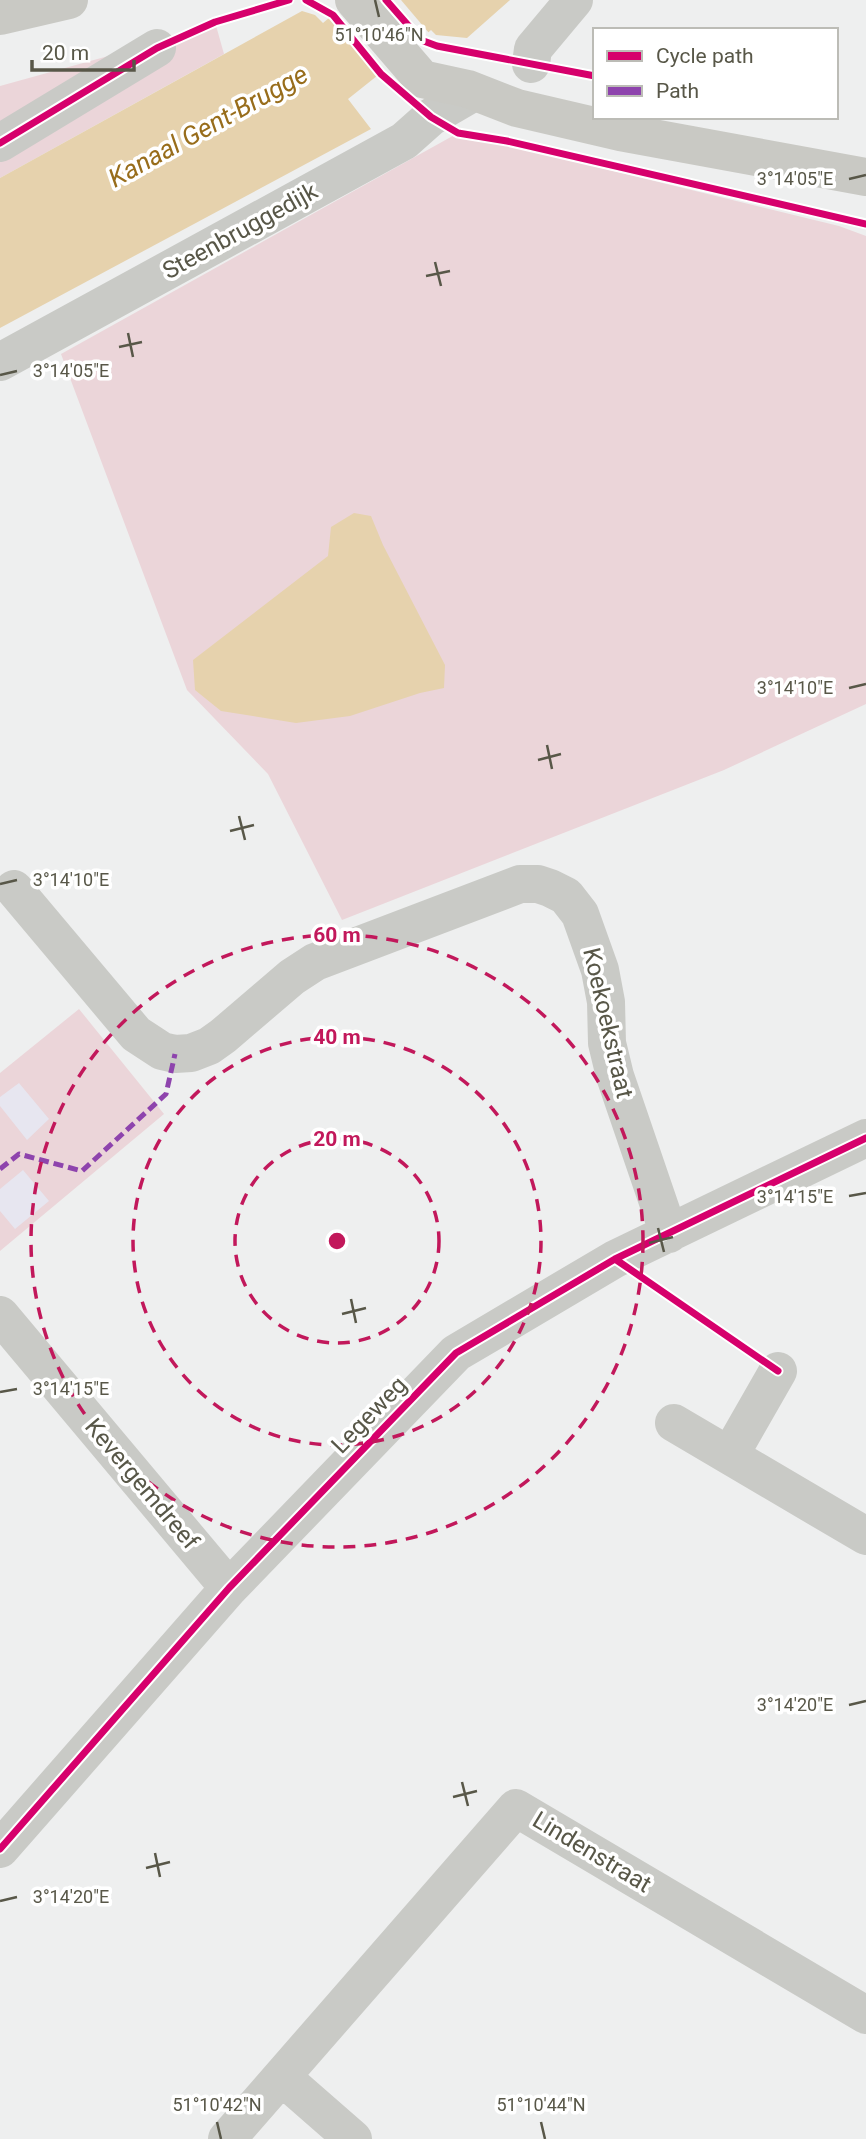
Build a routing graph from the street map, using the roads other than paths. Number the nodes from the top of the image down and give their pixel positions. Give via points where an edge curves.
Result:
1 (69, 0) edge
2 (354, 0) edge
3 (574, 0) edge
4 (0, 16) edge
5 (157, 48) dead end
6 (531, 64) dead end
7 (474, 92) junction
8 (0, 143) edge
9 (866, 177) edge
10 (0, 362) edge
11 (14, 889) dead end
12 (866, 1138) edge
13 (669, 1234) junction
14 (4, 1329) edge
15 (778, 1371) dead end
16 (674, 1423) dead end
17 (730, 1455) junction
18 (866, 1536) edge
19 (229, 1588) junction
20 (0, 1849) edge
21 (866, 2015) edge
22 (282, 2077) junction
23 (227, 2139) edge
24 (353, 2139) edge

1 - 4 main road
2 - 7 main road via 422,79
3 - 6 street via 533,49
5 - 8 street
7 - 9 main road via 517,108 620,132
7 - 10 street, Steenbruggedijk via 431,117 404,141
11 - 13 street, Koekoekstraat via 136,1034 162,1052 175,1054 209,1046 292,977 337,952 520,884 538,884 566,896 580,914 600,970 615,1076
12 - 13 street, Legeweg
13 - 19 street, Legeweg via 615,1259 456,1353
14 - 19 street, Kevergemdreef
15 - 17 street
16 - 17 street
17 - 18 street
19 - 20 street, Legeweg
21 - 22 street, Lindenstraat via 516,1808
22 - 23 street, Lindenstraat
22 - 24 street

